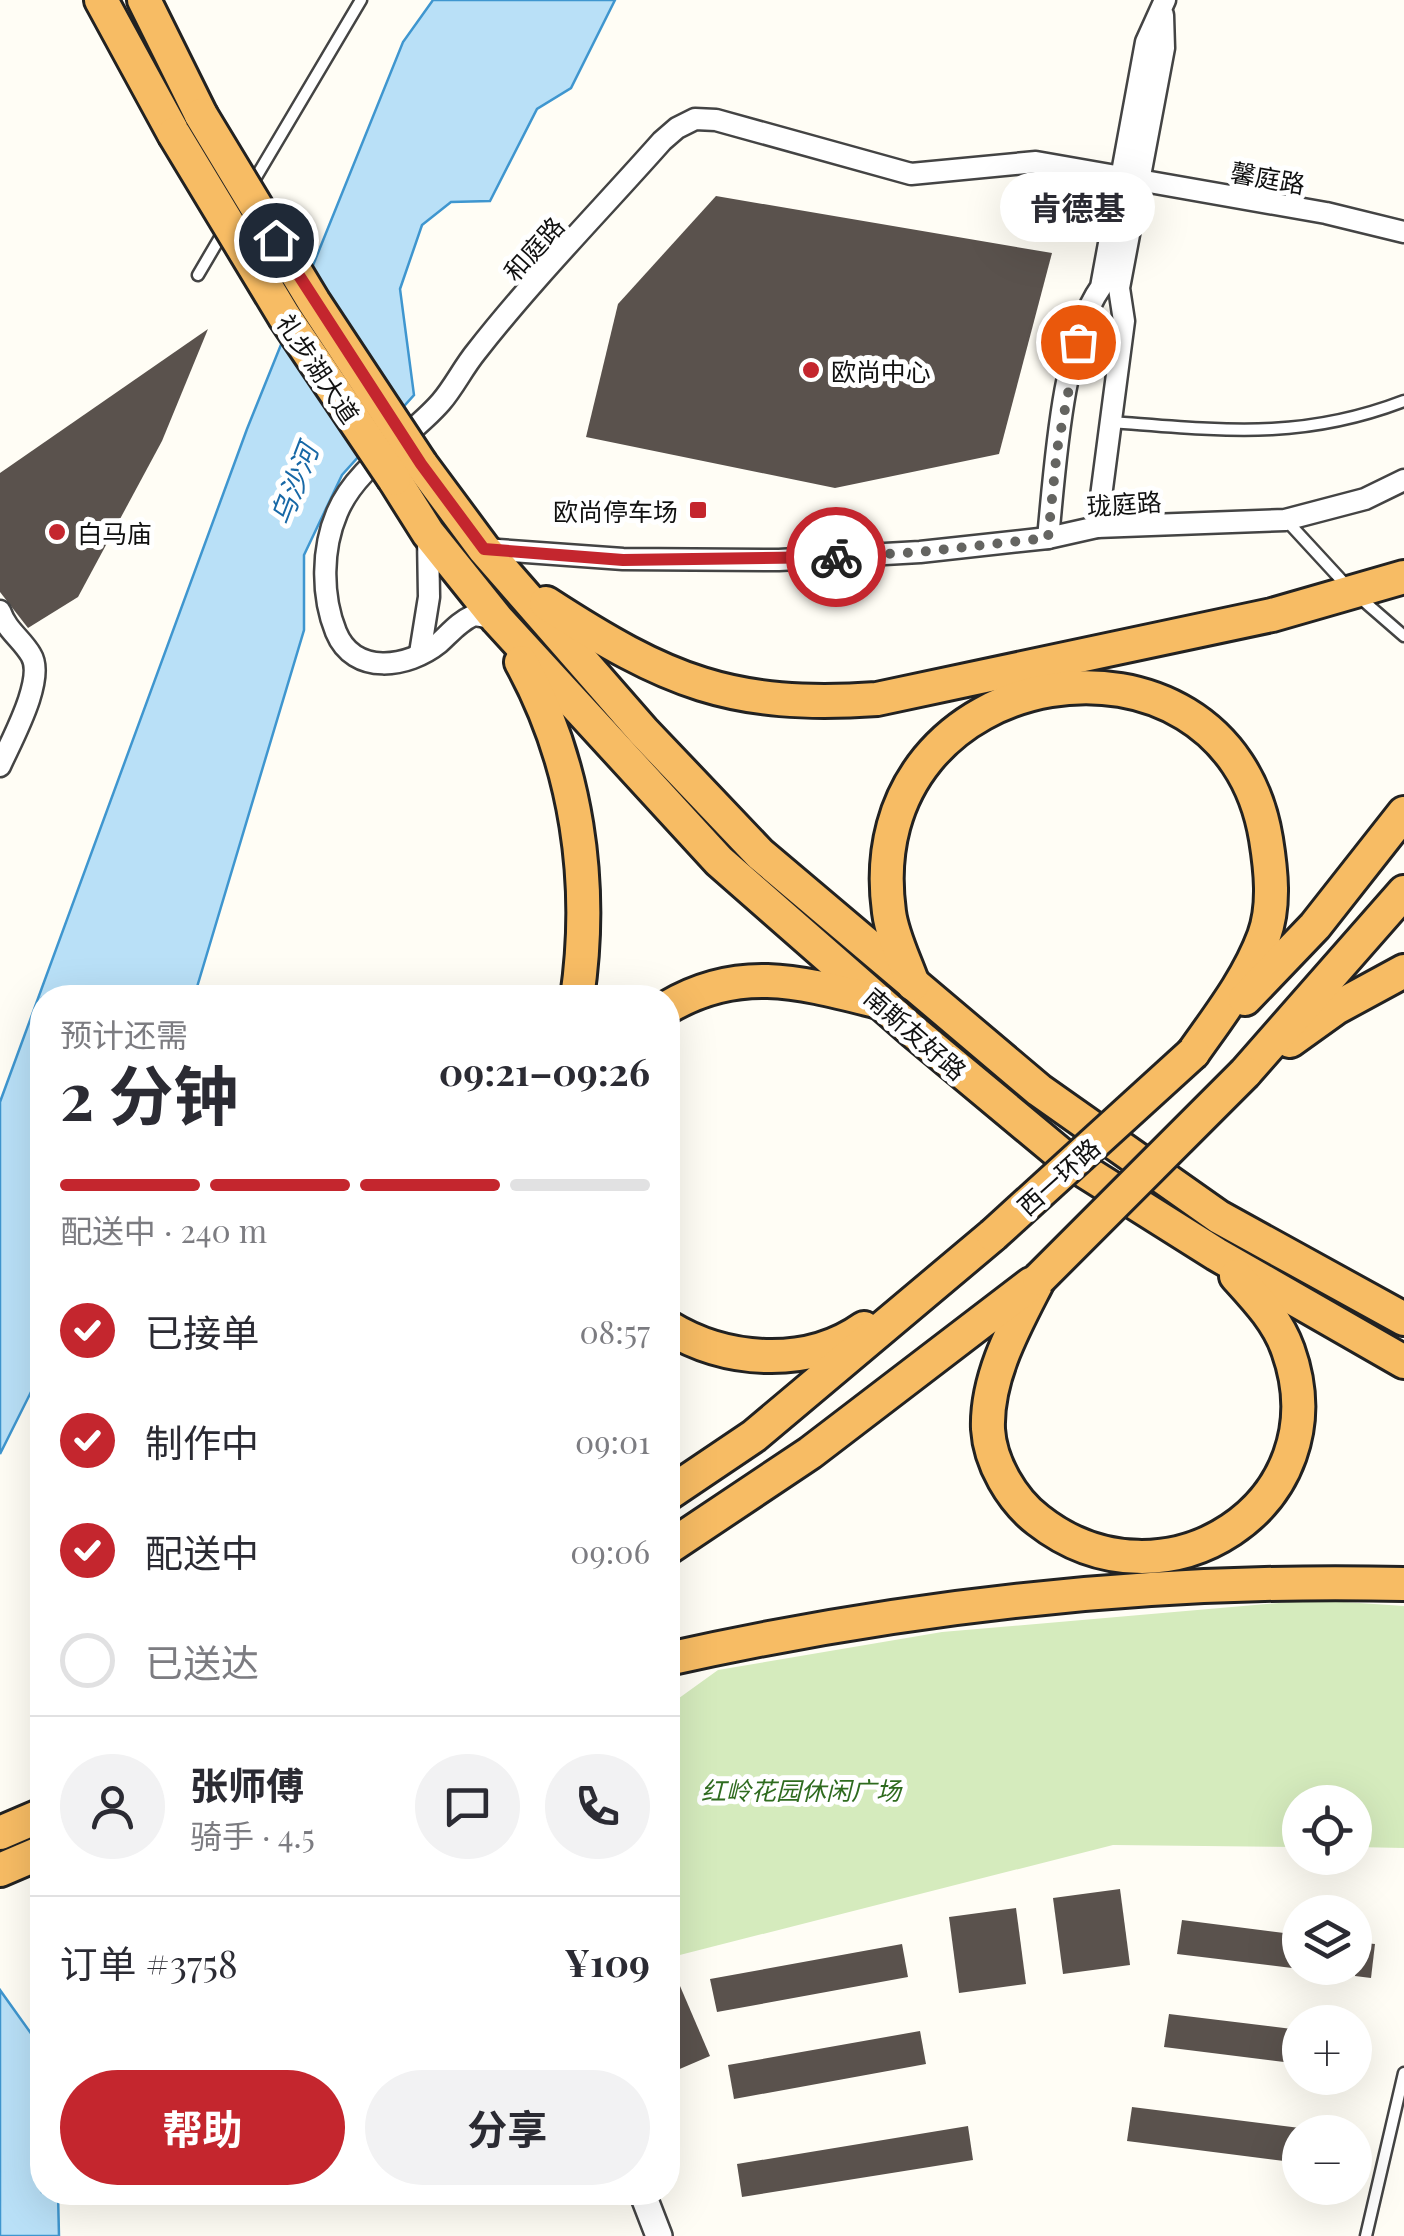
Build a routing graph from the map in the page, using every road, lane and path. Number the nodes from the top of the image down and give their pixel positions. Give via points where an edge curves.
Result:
1 (102, 0) edge
2 (144, 0) edge
3 (361, 0) edge
4 (1164, 4) edge
5 (187, 125) junction
6 (1131, 177) junction
7 (244, 198) dead end
8 (234, 213) dead end
9 (1404, 232) edge
10 (198, 274) dead end
11 (1404, 401) edge
12 (1111, 422) junction
13 (407, 472) junction
14 (1404, 480) edge
15 (1285, 520) junction
16 (1097, 527) junction
17 (428, 533) junction
18 (1048, 538) junction
19 (484, 549) junction
20 (1404, 576) edge
21 (513, 581) junction
22 (1345, 584) dead end
23 (1366, 603) dead end
24 (0, 611) edge
25 (497, 618) junction
26 (1404, 636) edge
27 (420, 653) junction
28 (0, 766) edge
29 (1404, 812) edge
30 (1404, 892) edge
31 (1404, 971) edge
32 (578, 985) edge
33 (914, 988) junction
34 (880, 1002) junction
35 (680, 1003) edge
36 (1194, 1053) junction
37 (1245, 1073) junction
38 (993, 1235) junction
39 (1216, 1254) junction
40 (1039, 1279) junction
41 (1404, 1319) edge
42 (680, 1334) edge
43 (1404, 1362) edge
44 (680, 1486) edge
45 (680, 1540) edge
46 (1404, 1584) edge
47 (680, 1656) edge
48 (30, 1819) edge
49 (1, 1833) edge
50 (30, 1859) edge
51 (1, 1870) edge
52 (1404, 2073) edge
53 (647, 2205) edge
54 (660, 2236) edge
55 (1366, 2236) edge

1 - 5 highway, 礼步湖大道
2 - 5 highway, 礼步湖大道
3 - 7 lane
4 - 6 street via 1146,42
5 - 13 highway, 礼步湖大道, bridge via 314,302
6 - 9 street, 馨庭路
6 - 12 street
6 - 18 street via 1101,287 1084,313 1057,450
6 - 27 street, 和庭路 via 1036,162 911,174 716,120 676,128 515,306 440,403 356,481 337,513 325,568 337,635 372,664
8 - 10 lane
11 - 12 lane via 1296,430
12 - 16 street
13 - 17 highway, 礼步湖大道
13 - 19 highway, 礼步湖大道
14 - 15 street, 珑庭路 via 1365,499
15 - 16 street, 珑庭路
15 - 22 lane
16 - 18 street, 珑庭路
17 - 25 highway, 礼步湖大道
17 - 27 street via 429,598
18 - 19 street, 珑庭路 via 778,560 623,560
19 - 21 highway, 礼步湖大道
20 - 21 highway via 1272,616 877,700 833,702 732,694 679,679 619,650
21 - 33 highway, 南斯友好路 via 760,854
23 - 26 lane
24 - 28 street via 36,669
25 - 27 street, 和庭路 via 474,614
25 - 32 highway via 536,690 573,802 584,902
25 - 34 highway, 南斯友好路 via 720,861
29 - 36 highway, 西一环路 via 1315,926
30 - 37 highway
31 - 37 highway via 1336,1008
33 - 36 highway via 889,915 886,873 904,799 925,763 954,732 1021,694 1100,688 1139,696 1182,712 1237,761 1264,824 1270,861 1265,933
33 - 41 highway, 南斯友好路 via 1040,1090 1219,1217
34 - 35 highway via 758,979 721,985
34 - 39 highway, 南斯友好路 via 1070,1162
36 - 38 highway, 西一环路, bridge
37 - 40 highway, bridge
38 - 42 highway via 857,1333 813,1351 774,1358
38 - 44 highway, 西一环路 via 754,1436
39 - 40 highway via 1265,1307 1288,1348 1297,1384 1296,1426 1286,1464 1262,1504 1222,1537 1186,1554 1104,1553 1058,1536 1025,1510 1001,1475 988,1430 994,1385
39 - 43 highway, 南斯友好路
40 - 45 highway via 810,1452
46 - 47 highway via 1188,1588 932,1609
48 - 49 highway
50 - 51 highway
52 - 55 lane
53 - 54 street

